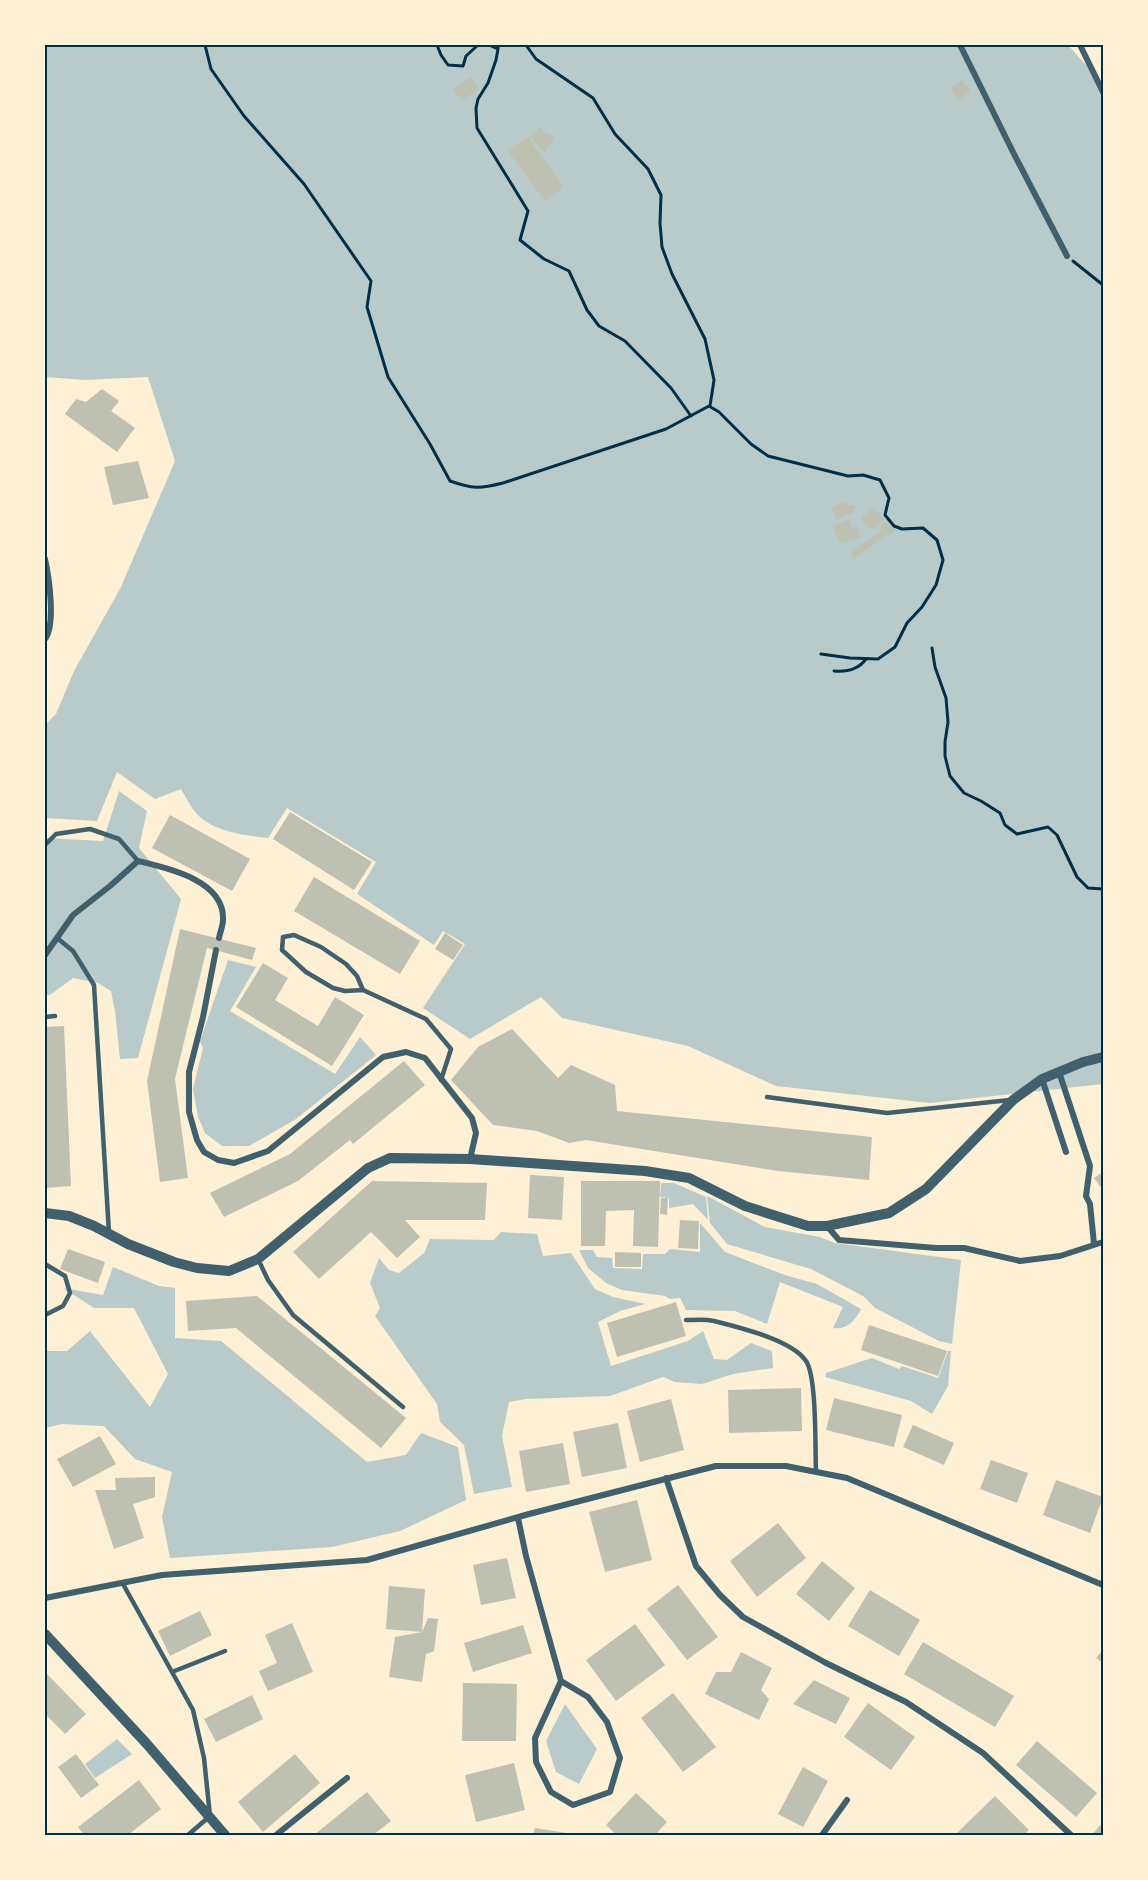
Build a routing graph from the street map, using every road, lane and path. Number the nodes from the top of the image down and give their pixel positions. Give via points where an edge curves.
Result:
1 (205, 45) edge
2 (437, 45) edge
3 (478, 45) edge
4 (489, 45) edge
5 (526, 45) edge
6 (960, 45) edge
7 (1080, 45) edge
8 (498, 47) edge
9 (1103, 92) edge
10 (1067, 256) joint
11 (1103, 285) edge
12 (709, 406) junction
13 (692, 416) junction
14 (45, 560) edge
15 (45, 639) edge
16 (932, 648) dead end
17 (821, 654) dead end
18 (866, 659) junction
19 (834, 671) dead end
20 (45, 845) edge
21 (138, 861) junction
22 (1103, 889) edge
23 (57, 938) junction
24 (219, 938) dead end
25 (216, 950) dead end
26 (45, 956) edge
27 (363, 990) junction
28 (55, 1016) dead end
29 (45, 1017) edge
30 (1103, 1057) edge
31 (1059, 1072) junction
32 (1042, 1079) junction
33 (441, 1080) junction
34 (767, 1097) dead end
35 (1013, 1100) junction
36 (1066, 1152) dead end
37 (470, 1159) junction
38 (45, 1213) edge
39 (827, 1226) junction
40 (109, 1233) junction
41 (1103, 1242) edge
42 (1095, 1244) junction
43 (258, 1259) junction
44 (45, 1264) edge
45 (45, 1315) edge
46 (686, 1320) dead end
47 (403, 1407) dead end
48 (816, 1472) junction
49 (666, 1478) junction
50 (518, 1518) junction
51 (123, 1584) junction
52 (1103, 1585) edge
53 (45, 1598) edge
54 (45, 1634) edge
55 (225, 1651) dead end
56 (172, 1672) junction
57 (561, 1681) junction
58 (347, 1778) dead end
59 (847, 1800) dead end
60 (210, 1816) junction
61 (188, 1835) edge
62 (225, 1835) edge
63 (276, 1835) edge
64 (822, 1835) edge
65 (1071, 1835) edge

1 - 13 path via 211,69 244,116 304,184 371,281 367,307 388,377 450,481 481,489 666,429
2 - 3 path via 448,65 463,66 466,56
4 - 8 path
5 - 12 path via 536,59 593,98 615,134 648,169 661,195 665,256 705,339 714,380
6 - 10 street
7 - 9 street
8 - 13 path via 488,83 478,99 477,128 528,211 520,240 544,259 569,271 598,326 625,341
10 - 11 path
12 - 13 path
12 - 18 path via 768,456 880,480 889,498 885,515 894,526 923,528 937,540 944,560 936,585 907,623 895,647 878,659
14 - 15 street via 51,619
16 - 22 path via 946,698 945,756 950,776 964,793 1000,813 1005,825 1017,834 1048,827 1077,878 1088,888
17 - 18 path
18 - 19 path via 858,668
20 - 21 lane via 56,834 90,829 119,839
21 - 23 street via 73,915
21 - 24 street via 182,873 205,886 217,898 223,918
23 - 26 street
23 - 40 lane via 73,951 94,985
25 - 33 street via 189,1072 189,1112 204,1152 234,1163 268,1151 382,1057 406,1052 424,1058
27 - 27 lane via 333,988 306,972 282,950 283,937 294,935 321,947 346,964
27 - 33 lane via 426,1019 451,1049
28 - 29 lane
30 - 31 street
31 - 32 street
31 - 42 street via 1090,1166 1086,1196
32 - 35 street
32 - 36 street
33 - 37 street via 472,1118 476,1133
34 - 35 lane via 887,1113
35 - 39 street via 926,1188 889,1213
37 - 39 street via 645,1171 689,1178 745,1206 808,1226
37 - 43 street via 390,1158 368,1168
38 - 40 street via 69,1216
39 - 42 street via 839,1240 964,1248 1020,1261 1060,1256
40 - 43 street via 154,1255 197,1268 229,1271
41 - 42 street
43 - 47 lane via 292,1315
44 - 45 lane via 65,1276 70,1293 63,1306
46 - 48 lane via 712,1321 776,1340 807,1362 813,1378
48 - 49 street via 786,1466 716,1467
48 - 52 street via 847,1478
49 - 50 street
49 - 65 street via 696,1566 743,1617 906,1702 973,1746
50 - 51 street via 367,1560 162,1575
50 - 57 street
51 - 53 street
51 - 56 lane
54 - 60 street
55 - 56 lane
56 - 60 lane via 193,1710 204,1758
57 - 57 street via 535,1738 536,1762 551,1792 573,1805 610,1792 620,1758 607,1722 588,1697
58 - 63 street
59 - 64 street
60 - 61 lane
60 - 62 street

